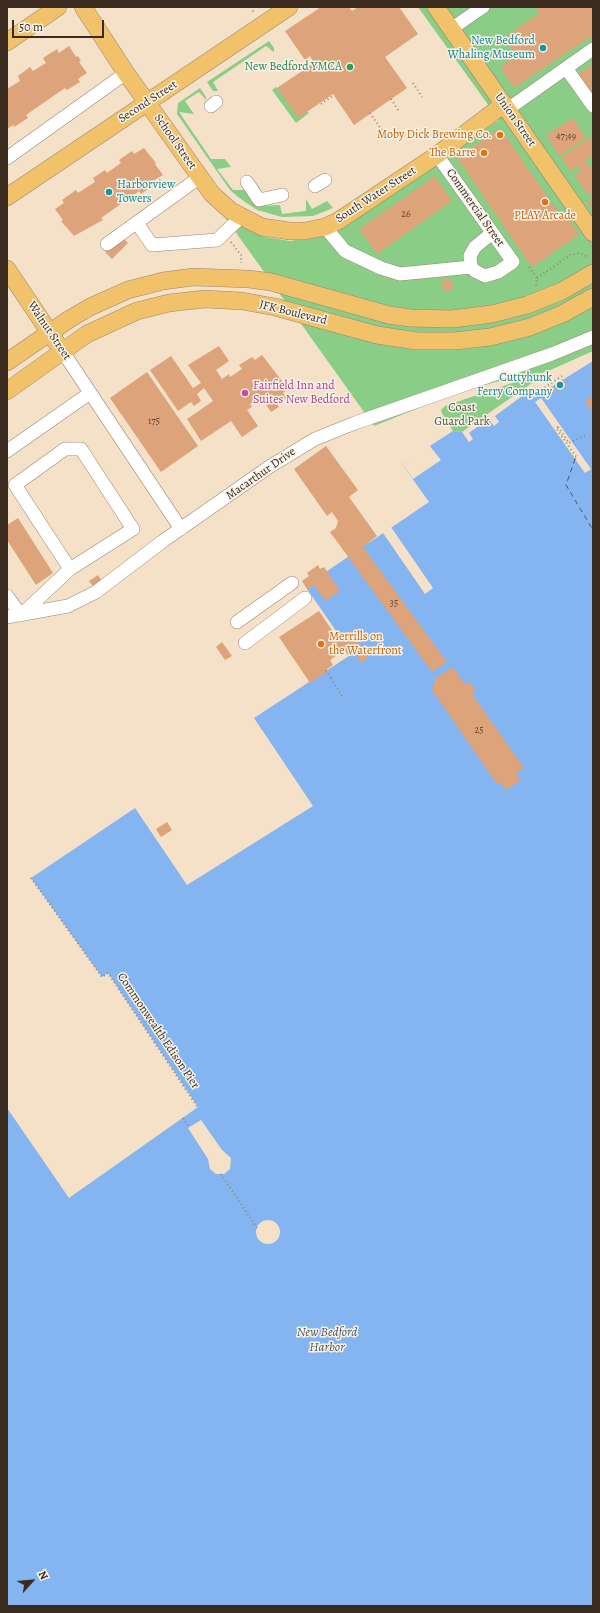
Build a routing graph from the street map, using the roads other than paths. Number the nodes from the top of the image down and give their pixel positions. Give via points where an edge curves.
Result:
1 (58, 7) edge
2 (83, 7) edge
3 (289, 7) edge
4 (436, 7) edge
5 (483, 7) edge
6 (451, 29) junction
7 (7, 42) edge
8 (593, 49) edge
9 (566, 68) junction
10 (126, 74) junction
11 (147, 102) junction
12 (593, 106) edge
13 (506, 107) junction
14 (437, 155) junction
15 (7, 158) edge
16 (200, 177) junction
17 (247, 182) dead end
18 (282, 195) dead end
19 (7, 197) edge
20 (241, 217) junction
21 (137, 223) junction
22 (325, 227) junction
23 (492, 233) junction
24 (593, 233) edge
25 (107, 244) dead end
26 (591, 265) edge
27 (471, 267) junction
28 (8, 272) edge
29 (593, 297) edge
30 (50, 332) junction
31 (593, 337) edge
32 (63, 352) junction
33 (7, 362) edge
34 (7, 391) edge
35 (90, 393) junction
36 (7, 451) edge
37 (181, 529) junction
38 (70, 569) junction
39 (292, 583) dead end
40 (7, 596) edge
41 (306, 598) dead end
42 (21, 615) junction
43 (7, 617) edge
44 (237, 622) dead end
45 (245, 643) dead end

1 - 7 main road
2 - 10 main road, School Street
3 - 11 main road, Second Street
4 - 6 main road, Union Street
5 - 6 street
6 - 13 main road, Union Street
8 - 9 street
9 - 12 street
9 - 13 street
10 - 11 main road, School Street
10 - 15 street
11 - 16 main road, School Street
11 - 19 main road, Second Street
13 - 14 main road, South Water Street
13 - 24 main road, Union Street
14 - 22 main road, South Water Street via 359,208
14 - 23 street, Commercial Street
16 - 20 main road, South Water Street via 220,203
16 - 21 street
17 - 18 street via 259,200
20 - 21 street via 217,240 152,245
20 - 22 main road, South Water Street via 262,227 283,230 305,231
21 - 25 street
22 - 27 street via 344,251 400,274
23 - 27 street via 472,251 469,261
23 - 27 street, Commercial Street via 512,262 498,272 485,276 475,272
26 - 30 main road, JFK Boulevard via 562,291 526,305 492,314 452,319 389,315 249,278 193,277 128,290 80,312
28 - 30 main road, Walnut Street
29 - 32 main road, JFK Boulevard via 562,314 530,327 490,337 454,341 417,341 377,335 275,307 242,301 187,300 122,317 87,334
30 - 32 main road, Walnut Street
30 - 33 main road, JFK Boulevard
31 - 37 street, Macarthur Drive via 315,439 287,455
32 - 34 main road, JFK Boulevard
32 - 35 street, Walnut Street
35 - 36 street
35 - 37 street
37 - 42 street, Macarthur Drive via 96,592 68,606
38 - 38 street via 133,529 80,450 65,449 15,485
38 - 42 street
39 - 44 street
40 - 42 street
41 - 45 street
42 - 43 street, Macarthur Drive

